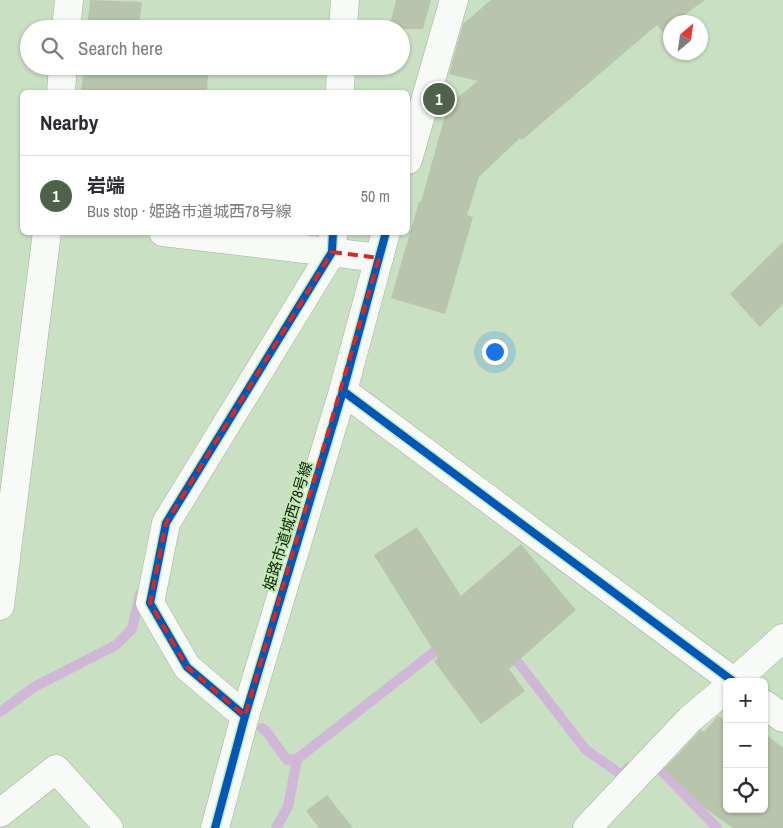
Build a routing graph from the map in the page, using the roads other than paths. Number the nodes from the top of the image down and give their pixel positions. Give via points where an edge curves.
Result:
1 (69, 0) edge
2 (345, 0) edge
3 (454, 0) edge
4 (67, 20) edge
5 (344, 20) edge
6 (62, 75) edge
7 (341, 75) edge
8 (60, 90) edge
9 (340, 90) edge
10 (410, 153) edge
11 (47, 235) edge
12 (214, 235) edge
13 (332, 242) edge
14 (383, 245) edge
15 (343, 391) junction
16 (0, 606) edge
17 (783, 638) edge
18 (729, 678) edge
19 (738, 678) edge
20 (723, 691) edge
21 (768, 707) edge
22 (245, 716) junction
23 (783, 718) edge
24 (0, 813) edge
25 (109, 828) edge
26 (215, 828) edge
27 (587, 828) edge

1 - 4 street
2 - 5 street
3 - 10 street
6 - 8 street
7 - 9 street
11 - 16 street
12 - 13 street
13 - 14 street
13 - 22 street via 166,523 150,603 187,668
14 - 15 street, 姫路市道城西78号線
15 - 18 street
15 - 22 street, 姫路市道城西78号線
17 - 19 street
20 - 27 street via 690,719
21 - 23 street
22 - 26 street, 姫路市道城西78号線
24 - 25 street via 56,769

